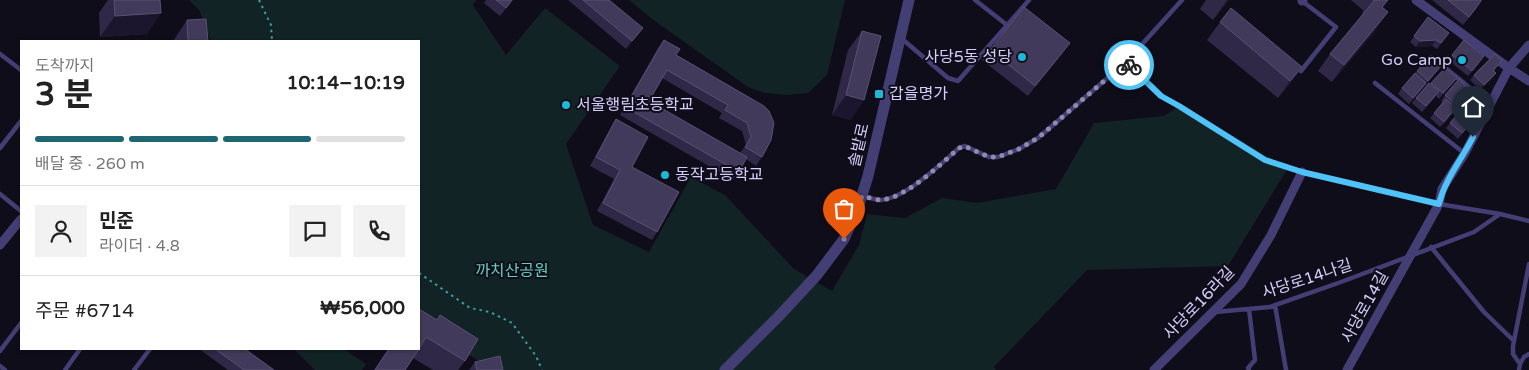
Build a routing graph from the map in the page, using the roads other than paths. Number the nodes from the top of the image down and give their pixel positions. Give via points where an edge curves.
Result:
1 (909, 0) edge
2 (975, 0) edge
3 (1029, 0) edge
4 (1182, 0) edge
5 (1302, 0) edge
6 (1416, 0) edge
7 (1007, 25) junction
8 (900, 37) junction
9 (1529, 45) edge
10 (0, 54) edge
11 (1431, 56) edge
12 (1126, 62) junction
13 (1293, 65) edge
14 (1509, 68) junction
15 (20, 69) edge
16 (1529, 81) edge
17 (1375, 83) dead end
18 (1490, 104) junction
19 (20, 122) edge
20 (0, 148) edge
21 (1465, 153) junction
22 (1302, 172) junction
23 (0, 194) edge
24 (862, 196) junction
25 (1439, 204) junction
26 (20, 210) edge
27 (1500, 214) junction
28 (20, 220) edge
29 (1529, 221) edge
30 (0, 245) edge
31 (1431, 248) junction
32 (1409, 258) junction
33 (1529, 264) edge
34 (1527, 284) edge
35 (1275, 305) junction
36 (1249, 309) junction
37 (1211, 313) junction
38 (20, 324) edge
39 (1514, 341) junction
40 (79, 350) edge
41 (149, 350) edge
42 (0, 351) edge
43 (1529, 354) edge
44 (1520, 364) junction
45 (0, 366) edge
46 (1159, 369) edge
47 (5, 370) edge
48 (65, 370) edge
49 (134, 370) edge
50 (725, 370) edge
51 (1249, 370) edge
52 (1286, 370) edge
53 (1347, 370) edge
54 (1519, 370) edge

1 - 8 street, 솔밭로
2 - 7 lane
3 - 7 lane
4 - 12 lane
5 - 13 lane via 1336,27 1301,71
6 - 14 street
7 - 8 lane via 958,81 948,78
8 - 24 street, 솔밭로
9 - 14 street, 사당로14길
10 - 15 lane
11 - 18 lane
12 - 22 lane via 1161,96 1265,160
12 - 24 lane via 1038,138 1019,149 989,157 964,146 929,176 895,196 880,200
14 - 16 street
14 - 18 street, 사당로14길
17 - 21 lane
18 - 21 street, 사당로14길
19 - 20 lane
21 - 25 street, 사당로14길 via 1442,189
22 - 25 lane
22 - 37 street, 사당로16라길 via 1271,235 1241,284
23 - 26 lane
24 - 50 street, 솔밭로 via 844,239 817,275
25 - 27 lane
25 - 32 street, 사당로14길
27 - 29 lane
27 - 31 lane via 1474,232
28 - 30 street
31 - 32 lane
31 - 39 lane via 1484,312
32 - 35 lane, 사당로14나길
32 - 53 street, 사당로14길
33 - 34 lane
34 - 39 lane
35 - 36 lane, 사당로14나길
35 - 52 lane
36 - 37 lane, 사당로14나길
36 - 51 lane via 1255,360
37 - 46 street, 사당로16라길
38 - 42 lane
39 - 44 lane via 1513,354
40 - 48 lane
41 - 49 lane
43 - 44 lane
44 - 54 lane
45 - 47 lane

